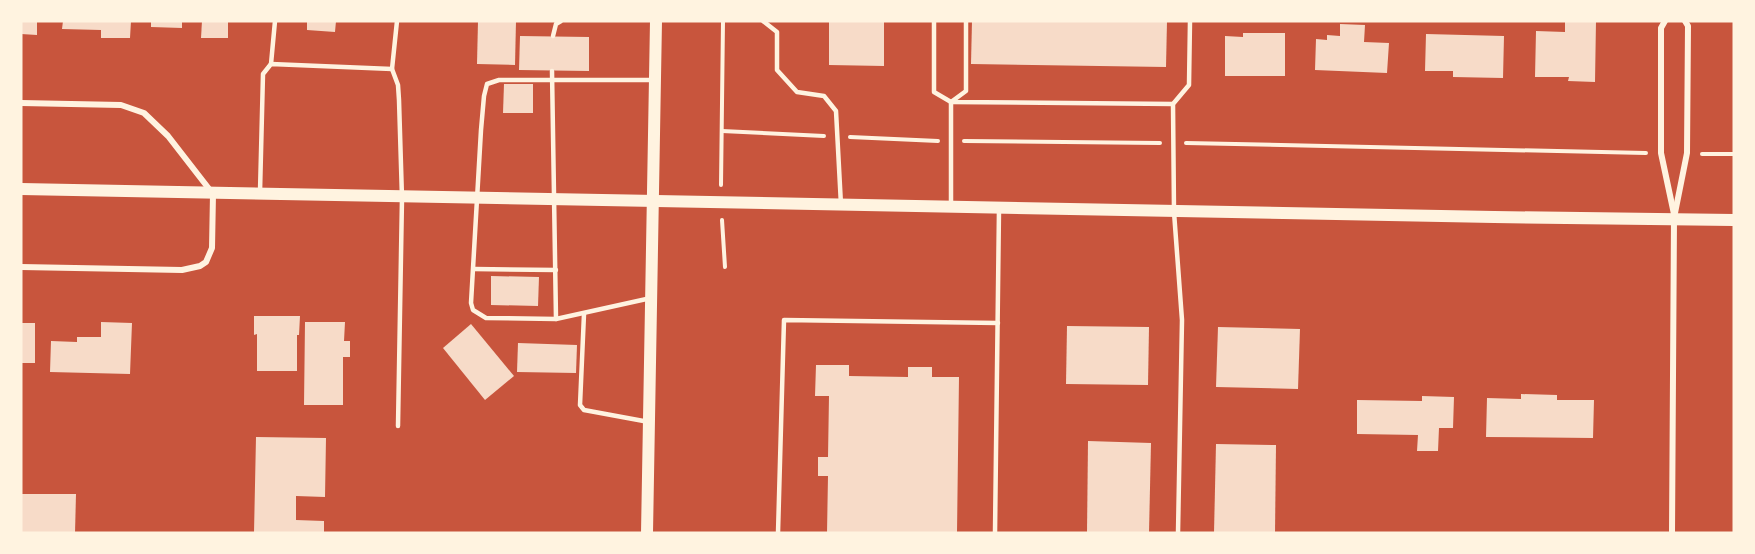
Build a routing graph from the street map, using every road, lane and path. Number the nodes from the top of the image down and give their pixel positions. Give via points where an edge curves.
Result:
1 (275, 21) edge
2 (397, 21) edge
3 (561, 21) edge
4 (656, 21) edge
5 (723, 21) edge
6 (763, 21) edge
7 (934, 21) edge
8 (966, 21) edge
9 (1190, 21) edge
10 (1665, 21) edge
11 (1685, 21) edge
12 (553, 36) dead end
13 (271, 64) junction
14 (392, 69) junction
15 (552, 71) dead end
16 (552, 80) junction
17 (655, 80) junction
18 (951, 102) junction
19 (21, 103) edge
20 (1173, 104) junction
21 (722, 130) junction
22 (838, 136) junction
23 (952, 141) junction
24 (1174, 143) junction
25 (1661, 153) junction
26 (1687, 153) junction
27 (1734, 154) edge
28 (21, 189) edge
29 (213, 194) junction
30 (260, 195) junction
31 (402, 198) junction
32 (478, 199) junction
33 (555, 201) junction
34 (653, 202) junction
35 (721, 204) junction
36 (841, 206) junction
37 (951, 208) junction
38 (999, 208) junction
39 (1174, 212) junction
40 (1674, 218) junction
41 (1734, 220) edge
42 (21, 267) edge
43 (725, 267) dead end
44 (474, 269) junction
45 (555, 270) junction
46 (651, 298) junction
47 (584, 314) junction
48 (556, 319) junction
49 (998, 323) junction
50 (649, 422) junction
51 (398, 426) dead end
52 (647, 533) edge
53 (778, 533) edge
54 (995, 533) edge
55 (1178, 533) edge
56 (1672, 533) edge

1 - 13 lane
2 - 14 lane
3 - 12 lane
4 - 17 main road
5 - 21 path
6 - 22 lane via 777,32 777,70 797,92 824,96 836,111
7 - 18 lane via 934,92
8 - 18 lane via 966,91
9 - 20 lane via 1189,85
10 - 25 street via 1661,28
11 - 26 street
13 - 14 lane
13 - 30 lane via 263,74
14 - 31 lane via 398,85
15 - 16 lane
16 - 17 lane
16 - 32 lane via 499,80 487,84 480,130
16 - 33 lane
17 - 34 main road
18 - 20 lane
18 - 23 lane
19 - 29 street via 121,105 144,113 168,136
20 - 24 lane
21 - 22 path
21 - 35 path
22 - 23 path
22 - 36 lane
23 - 24 path
23 - 37 lane
24 - 25 path
24 - 39 lane
25 - 40 street
26 - 27 path
26 - 40 street
28 - 29 main road
29 - 30 main road
29 - 42 street via 212,248 200,266 182,270
30 - 31 main road
31 - 32 main road
31 - 51 lane
32 - 33 main road
32 - 44 lane
33 - 34 main road
33 - 45 lane
34 - 35 main road
34 - 46 main road
35 - 36 main road
35 - 43 path
36 - 37 main road
37 - 38 main road
38 - 39 main road
38 - 49 lane
39 - 40 main road
39 - 55 lane via 1182,320
40 - 41 main road
40 - 56 street
44 - 45 lane
44 - 48 lane via 473,310 486,318
45 - 48 lane
46 - 47 lane
46 - 50 main road
47 - 48 lane
47 - 50 lane via 580,405 584,410
49 - 53 lane via 784,320
49 - 54 lane
50 - 52 main road

